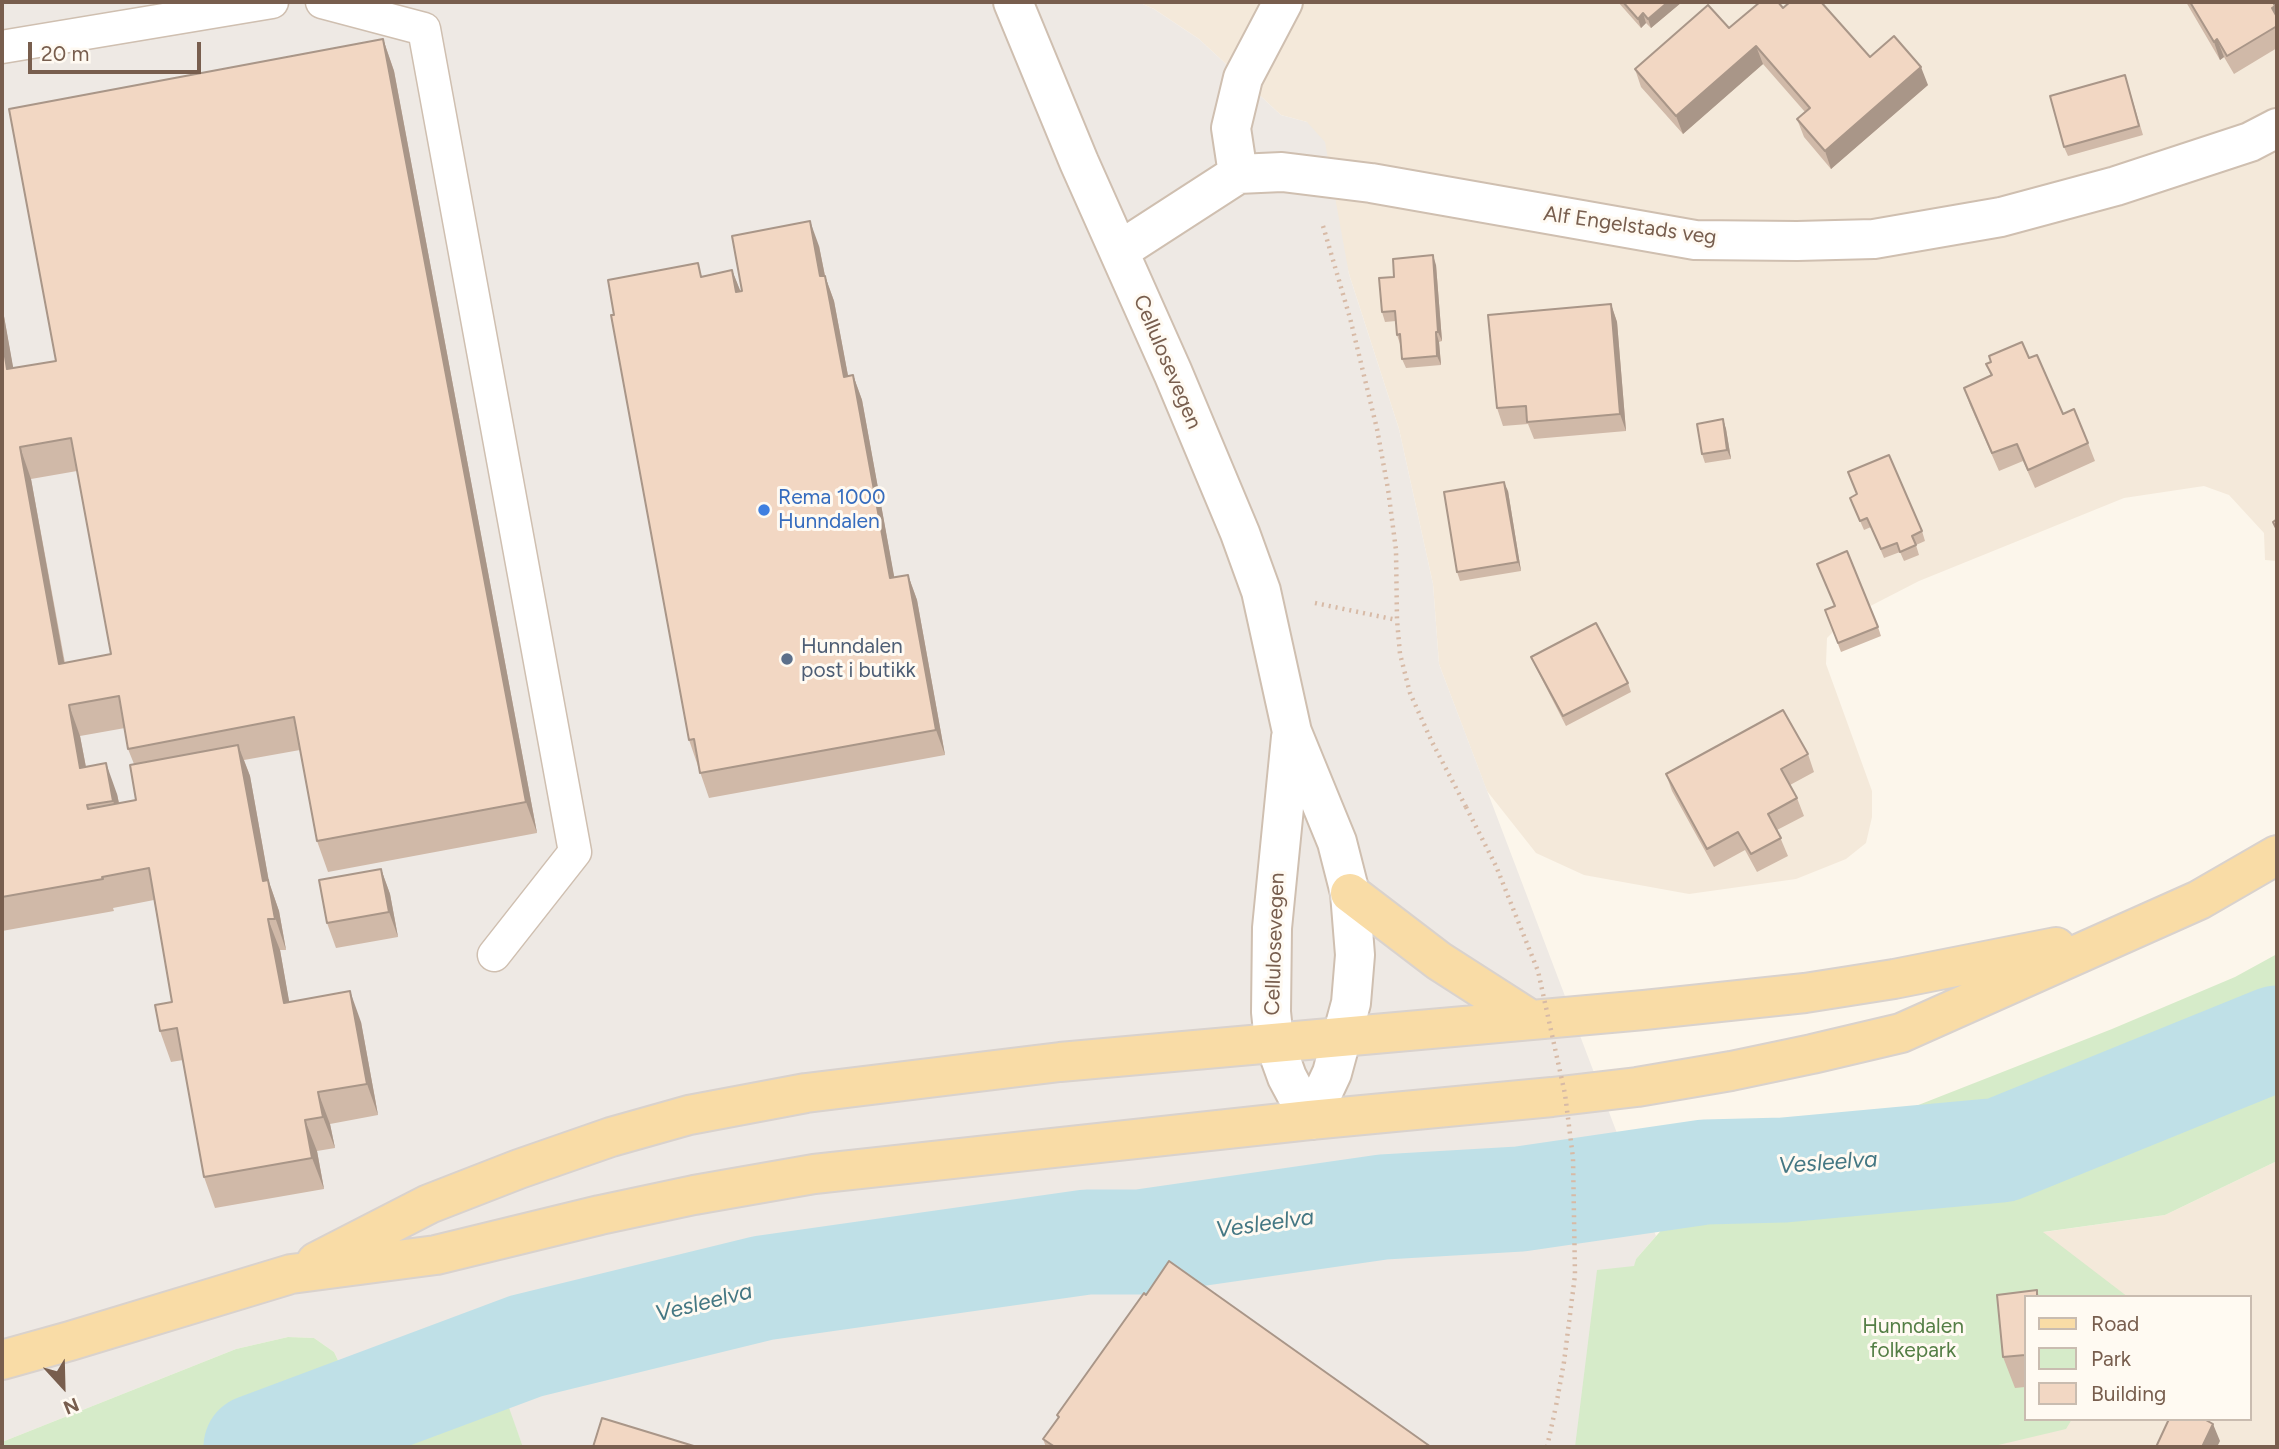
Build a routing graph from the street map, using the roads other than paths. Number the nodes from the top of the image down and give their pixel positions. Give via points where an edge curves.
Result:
1 (272, 2) edge
2 (322, 2) edge
3 (1013, 2) edge
4 (1283, 2) edge
5 (2, 47) edge
6 (2277, 128) edge
7 (1238, 174) junction
8 (1119, 251) junction
9 (1292, 732) junction
10 (2277, 855) edge
11 (1350, 893) junction
12 (2124, 934) junction
13 (494, 955) dead end
14 (1531, 1020) junction
15 (1343, 1036) junction
16 (1274, 1041) junction
17 (1310, 1119) junction
18 (291, 1274) junction
19 (2, 1360) edge

1 - 5 lane
2 - 13 lane via 424,29 575,852
3 - 8 street, Cellulosevegen
4 - 7 street via 1243,78 1231,128
6 - 7 street, Alf Engelstads veg via 2250,142 2116,186 2001,217 1874,239 1695,240 1371,183 1282,172
7 - 8 street
8 - 9 street, Cellulosevegen via 1261,590
9 - 11 street, Cellulosevegen via 1337,842
9 - 16 street, Cellulosevegen via 1272,928
10 - 12 main road via 2199,900
11 - 14 main road via 1439,961
11 - 15 street, Cellulosevegen via 1355,955
12 - 14 main road via 1805,993
12 - 17 main road via 1901,1032 1812,1054 1637,1087
14 - 15 main road
15 - 16 main road
15 - 17 street, Cellulosevegen
16 - 17 street, Cellulosevegen
16 - 18 main road via 912,1079 689,1115 519,1168 429,1204
17 - 18 main road via 814,1174 613,1212 436,1255
18 - 19 main road

